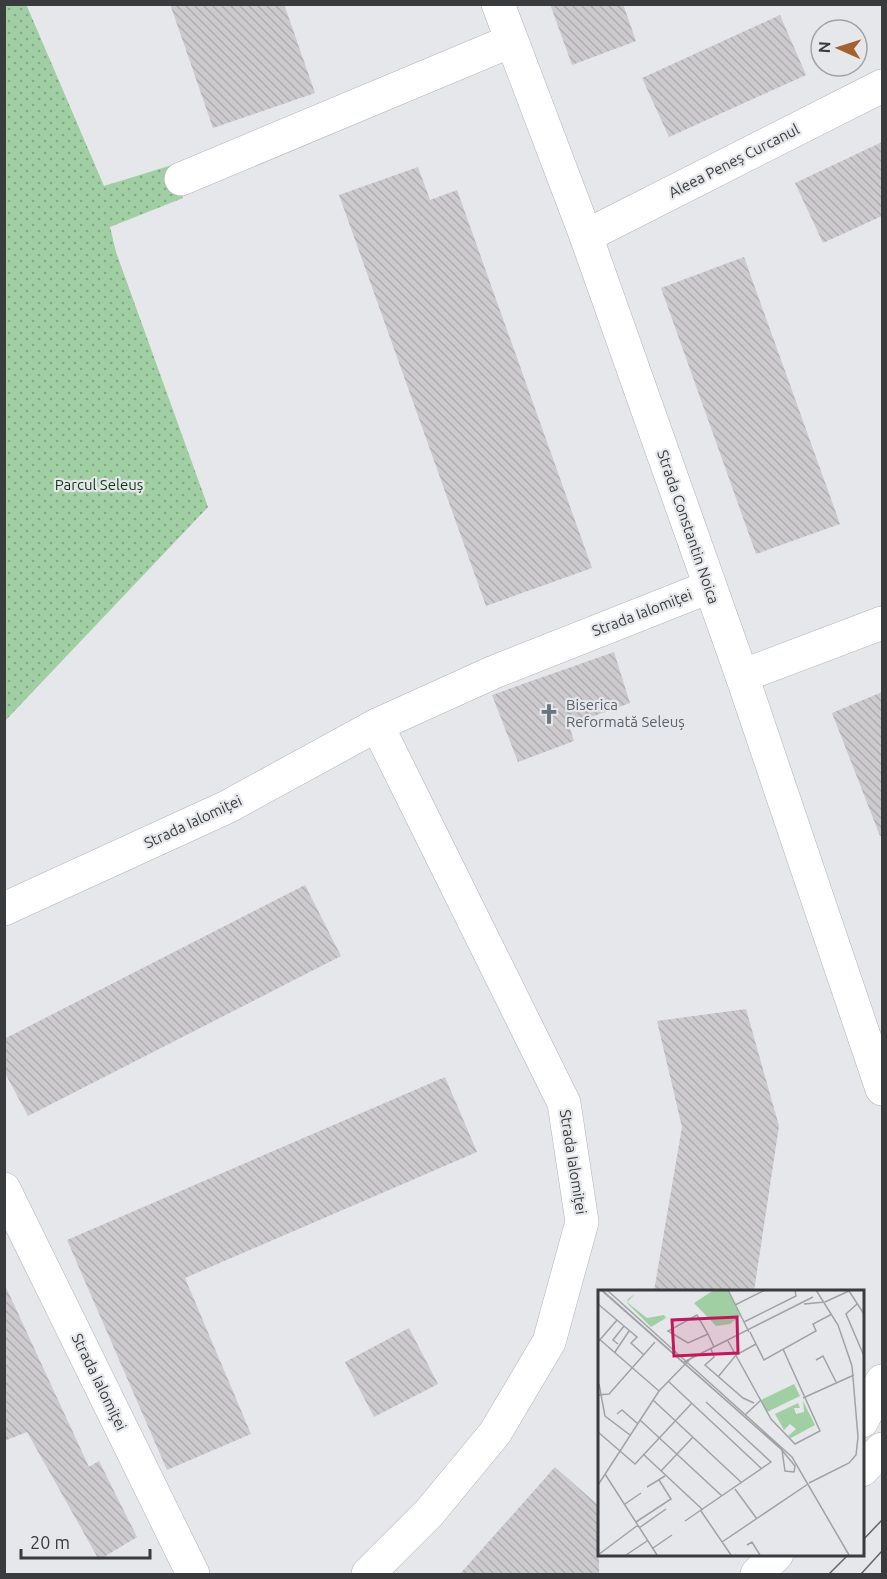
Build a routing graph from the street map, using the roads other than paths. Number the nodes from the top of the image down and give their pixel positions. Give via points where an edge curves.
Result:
1 (498, 4) edge
2 (511, 41) junction
3 (882, 86) edge
4 (181, 179) dead end
5 (586, 236) junction
6 (710, 587) junction
7 (882, 623) edge
8 (742, 676) junction
9 (377, 725) junction
10 (4, 909) edge
11 (876, 1058) edge
12 (882, 1089) edge
13 (4, 1190) edge
14 (882, 1381) edge
15 (863, 1419) edge
16 (776, 1555) edge
17 (193, 1575) edge
18 (368, 1575) edge
19 (757, 1575) edge

1 - 2 street, Strada Constantin Noica
2 - 4 street
2 - 5 street, Strada Constantin Noica
3 - 5 street, Aleea Peneș Curcanul
5 - 6 street, Strada Constantin Noica
6 - 8 street, Strada Constantin Noica
6 - 9 street, Strada Ialomiței via 494,672
7 - 8 street
8 - 11 street, Strada Constantin Noica
9 - 10 street, Strada Ialomiței via 227,807
9 - 18 street, Strada Ialomiței via 564,1103 582,1222 549,1342 495,1433 429,1513
11 - 12 street, Strada Constantin Noica
13 - 17 street, Strada Ialomiței
14 - 15 street
16 - 19 street

